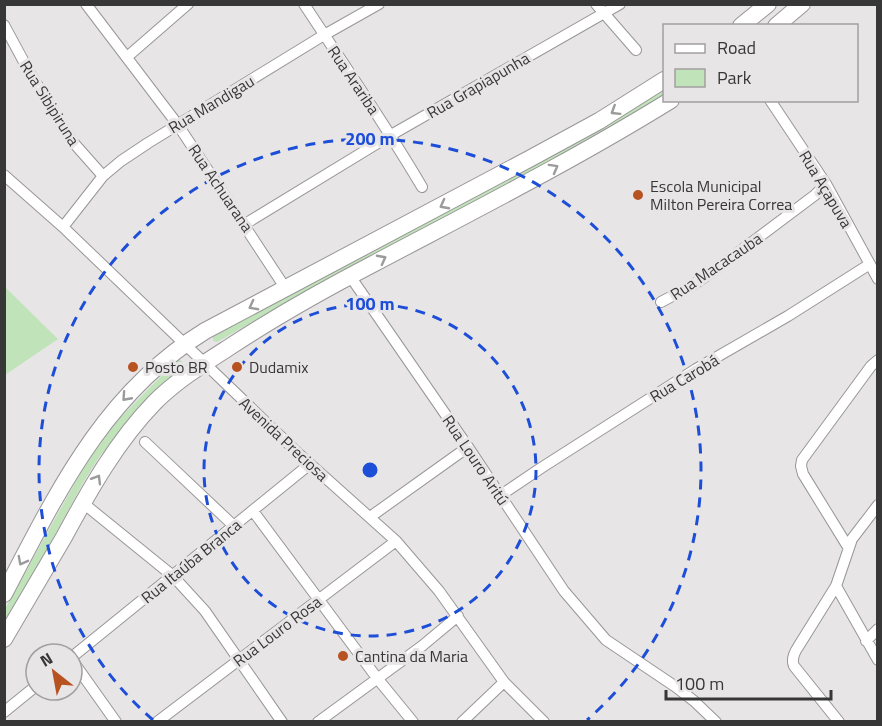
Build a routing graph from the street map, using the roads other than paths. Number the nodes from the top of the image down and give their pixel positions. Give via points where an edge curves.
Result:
1 (188, 4) edge
2 (303, 4) edge
3 (379, 4) edge
4 (620, 4) edge
5 (768, 4) edge
6 (802, 4) edge
7 (89, 6) edge
8 (600, 9) edge
9 (743, 24) edge
10 (778, 24) edge
11 (4, 25) edge
12 (324, 35) junction
13 (636, 50) dead end
14 (127, 57) junction
15 (663, 81) edge
16 (668, 102) edge
17 (771, 102) edge
18 (178, 125) junction
19 (392, 135) junction
20 (4, 175) edge
21 (103, 176) junction
22 (826, 184) junction
23 (422, 187) dead end
24 (245, 224) junction
25 (63, 227) junction
26 (870, 264) junction
27 (350, 276) junction
28 (878, 279) edge
29 (286, 289) junction
30 (661, 302) dead end
31 (184, 344) junction
32 (878, 360) edge
33 (204, 363) junction
34 (145, 442) dead end
35 (468, 447) junction
36 (310, 464) junction
37 (501, 495) junction
38 (83, 503) junction
39 (878, 505) edge
40 (253, 511) junction
41 (370, 517) junction
42 (234, 526) junction
43 (396, 541) junction
44 (848, 547) junction
45 (172, 576) junction
46 (836, 586) junction
47 (4, 594) edge
48 (318, 600) junction
49 (458, 616) junction
50 (878, 628) edge
51 (4, 639) edge
52 (866, 641) junction
53 (84, 649) edge
54 (239, 660) junction
55 (878, 660) edge
56 (84, 676) edge
57 (377, 678) junction
58 (504, 682) junction
59 (24, 696) edge
60 (4, 712) edge
61 (116, 722) edge
62 (157, 722) edge
63 (282, 722) edge
64 (318, 722) edge
65 (413, 722) edge
66 (462, 722) edge
67 (544, 722) edge
68 (716, 722) edge
69 (839, 722) edge

1 - 14 street
2 - 12 street, Rua Arariba
3 - 12 street, Rua Mandigau
4 - 8 street, Rua Grapiapunha
5 - 9 main road
6 - 10 main road
7 - 14 street, Rua Achuarana
8 - 13 street
8 - 19 street, Rua Grapiapunha
11 - 21 street, Rua Sibipiruna via 72,141
12 - 18 street, Rua Mandigau
12 - 19 street, Rua Arariba
14 - 18 street, Rua Achuarana
15 -> 29 main road via 599,121
27 -> 16 main road via 531,181
17 - 22 street, Rua Açapuva
18 - 21 street, Rua Mandigau
18 - 24 street, Rua Achuarana
19 - 23 street, Rua Arariba
19 - 24 street, Rua Grapiapunha
20 - 25 street, Avenida Preciosa
21 - 25 street, Rua Mandigau
22 - 26 street, Rua Açapuva
22 - 30 street, Rua Macacauba via 719,267
24 - 29 street, Rua Achuarana
25 - 31 street, Avenida Preciosa
26 - 28 street, Rua Açapuva
26 - 37 street, Rua Carobá via 696,369
27 - 33 main road
27 - 35 street, Rua Louro Aritú
29 -> 31 main road
31 - 33 street, Avenida Preciosa
31 -> 47 main road via 135,388 92,439
32 - 44 street via 809,449 801,466
33 - 36 street, Avenida Preciosa
38 -> 33 main road via 131,429 156,401
34 - 42 street
35 - 37 street, Rua Louro Aritú
35 - 41 street
36 - 40 street, Rua Itaúba Branca
36 - 41 street, Avenida Preciosa
37 - 68 street, Rua Louro Aritú via 564,591 606,640 676,687
38 - 45 street
38 - 51 main road
39 - 44 street
40 - 42 street, Rua Itaúba Branca
40 - 48 street
41 - 43 street, Avenida Preciosa
42 - 45 street, Rua Itaúba Branca
43 - 48 street, Rua Louro Rosa
43 - 49 street, Avenida Preciosa
44 - 46 street
45 - 53 street, Rua Itaúba Branca
45 - 54 street via 205,611
46 - 52 street
46 - 69 street via 793,659 794,666
48 - 54 street, Rua Louro Rosa
48 - 57 street
49 - 57 street
49 - 58 street, Avenida Preciosa
50 - 52 street
52 - 55 street
54 - 62 street, Rua Louro Rosa
54 - 63 street
56 - 61 street
57 - 64 street
57 - 65 street
58 - 66 street
58 - 67 street, Avenida Preciosa
59 - 60 street

